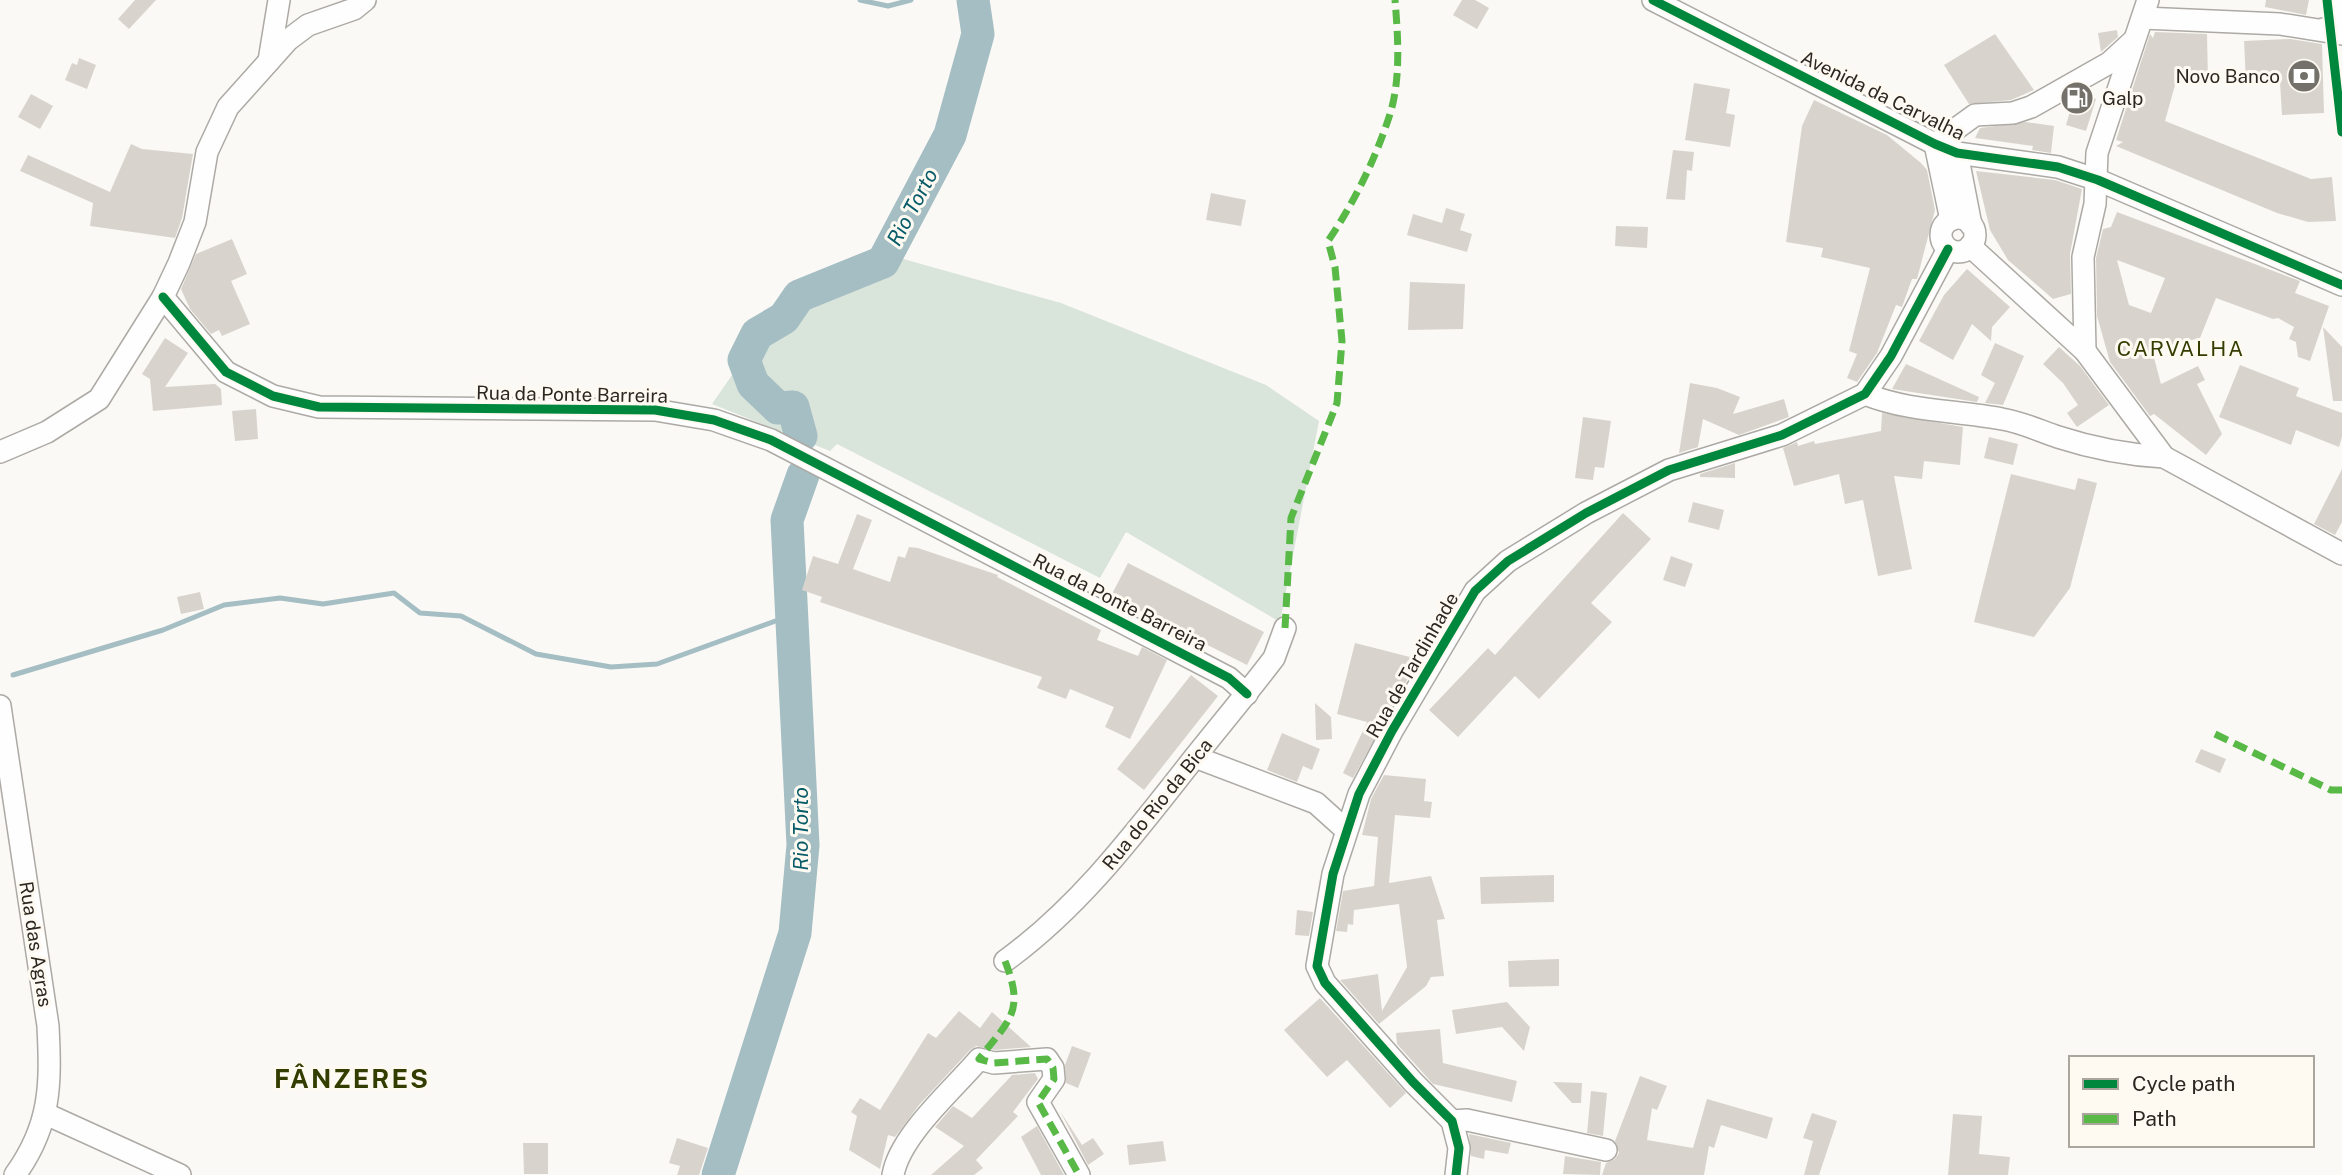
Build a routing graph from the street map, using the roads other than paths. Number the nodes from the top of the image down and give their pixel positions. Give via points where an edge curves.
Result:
1 (279, 0) edge
2 (365, 0) edge
3 (1653, 0) edge
4 (2338, 0) edge
5 (2145, 9) edge
6 (2333, 32) edge
7 (2135, 40) junction
8 (270, 61) junction
9 (1935, 144) junction
10 (1957, 153) junction
11 (2098, 180) junction
12 (1964, 231) junction
13 (2342, 285) edge
14 (163, 297) junction
15 (2085, 351) junction
16 (1865, 394) junction
17 (0, 452) edge
18 (2164, 457) junction
19 (2342, 554) edge
20 (1285, 628) dead end
21 (1247, 694) junction
22 (0, 706) edge
23 (1195, 757) junction
24 (1346, 831) junction
25 (1005, 961) dead end
26 (46, 1114) junction
27 (1452, 1121) junction
28 (1606, 1150) dead end
29 (15, 1175) edge
30 (180, 1175) edge
31 (892, 1175) edge
32 (1079, 1175) edge
33 (1456, 1175) edge

1 - 8 street
2 - 8 street via 354,9 308,25
3 - 9 street, Avenida da Carvalha
4 - 6 street via 2339,21
5 - 6 street
5 - 7 street
7 - 9 street via 2109,63 2031,107 2014,113 1975,115
7 - 11 street via 2097,153
8 - 14 street via 228,107 206,152 195,222
9 - 10 street, Avenida da Carvalha
9 - 12 street
10 - 11 street, Avenida da Carvalha via 2058,167
10 - 12 street
11 - 13 street, Avenida da Carvalha
11 - 15 street via 2083,257
12 - 15 street
12 - 16 street, Rua de Tardinhade via 1941,234 1948,249 1891,356
14 - 17 street via 99,399 47,432
14 - 21 street, Rua da Ponte Barreira via 226,372 273,396 319,407 655,410 714,420 771,440 1229,678
15 - 18 street
16 - 18 street via 1927,411 2004,419 2133,456
16 - 24 street, Rua de Tardinhade via 1782,435 1669,470 1508,561 1475,591 1392,731 1359,793
18 - 19 street
20 - 21 street, Rua do Rio da Bica via 1274,658
21 - 23 street, Rua do Rio da Bica
22 - 26 street, Rua das Agras via 48,1026
23 - 24 street via 1316,803
23 - 25 street, Rua do Rio da Bica via 1081,896 1046,931
24 - 27 street, Rua de Tardinhade via 1333,874 1317,965 1325,983
26 - 29 street, Rua das Agras
26 - 30 street
27 - 28 street via 1467,1120
27 - 33 street via 1459,1148
31 - 32 street via 918,1129 979,1059 994,1063 1047,1059 1054,1079 1038,1102

